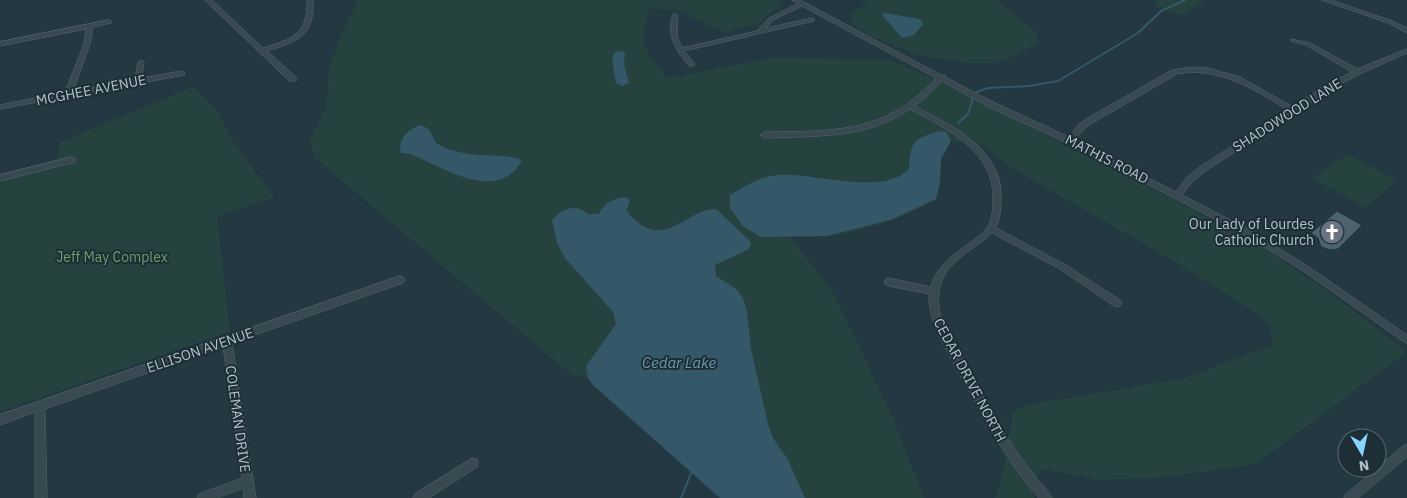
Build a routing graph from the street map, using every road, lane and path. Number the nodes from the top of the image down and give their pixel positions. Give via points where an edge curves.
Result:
1 (208, 0) edge
2 (310, 0) edge
3 (1325, 0) edge
4 (798, 2) edge
5 (676, 15) dead end
6 (812, 20) dead end
7 (109, 22) dead end
8 (90, 26) junction
9 (1407, 31) edge
10 (760, 32) junction
11 (1293, 40) dead end
12 (0, 44) edge
13 (262, 50) junction
14 (680, 50) junction
15 (1407, 51) edge
16 (140, 62) dead end
17 (691, 64) dead end
18 (1357, 72) junction
19 (181, 73) dead end
20 (942, 77) junction
21 (293, 80) dead end
22 (138, 81) junction
23 (68, 94) junction
24 (909, 106) junction
25 (0, 107) edge
26 (1293, 110) junction
27 (764, 136) dead end
28 (1070, 140) junction
29 (72, 160) dead end
30 (0, 178) edge
31 (1178, 195) junction
32 (991, 229) junction
33 (400, 280) dead end
34 (889, 282) dead end
35 (934, 291) junction
36 (1117, 303) dead end
37 (1407, 340) edge
38 (227, 341) junction
39 (40, 406) junction
40 (0, 420) edge
41 (1407, 450) edge
42 (473, 463) dead end
43 (248, 481) junction
44 (41, 498) edge
45 (203, 498) edge
46 (250, 498) edge
47 (419, 498) edge
48 (1046, 498) edge
49 (1350, 498) edge

1 - 13 street
2 - 13 street via 311,17 303,31 289,42
3 - 9 street
4 - 10 street via 771,19
4 - 20 street, MATHIS ROAD
5 - 14 street via 672,32
6 - 10 street
7 - 8 street
8 - 12 street
8 - 23 street via 87,44
10 - 14 street
11 - 18 street via 1308,44
13 - 21 street
14 - 17 street
15 - 18 street, SHADOWOOD LANE
16 - 22 street
18 - 26 street, SHADOWOOD LANE
19 - 22 street, MCGHEE AVENUE
20 - 24 street
20 - 28 street, MATHIS ROAD
22 - 23 street, MCGHEE AVENUE
23 - 25 street, MCGHEE AVENUE
24 - 27 street via 892,118 863,128
24 - 32 street via 959,133 985,159 998,193
26 - 28 street via 1234,77 1213,71 1185,69 1091,120
26 - 31 street, SHADOWOOD LANE via 1204,168
28 - 31 street, MATHIS ROAD
29 - 30 street
31 - 37 street, MATHIS ROAD via 1275,249
32 - 35 street, CEDAR DRIVE NORTH via 945,267
32 - 36 street via 1063,267
33 - 38 street, ELLISON AVENUE
34 - 35 street
35 - 48 street, CEDAR DRIVE NORTH via 937,320 990,422 1011,455
38 - 39 street, ELLISON AVENUE
38 - 43 street, COLEMAN DRIVE
39 - 40 street, ELLISON AVENUE
39 - 44 street
41 - 49 street
42 - 47 street
43 - 45 street
43 - 46 street, COLEMAN DRIVE

